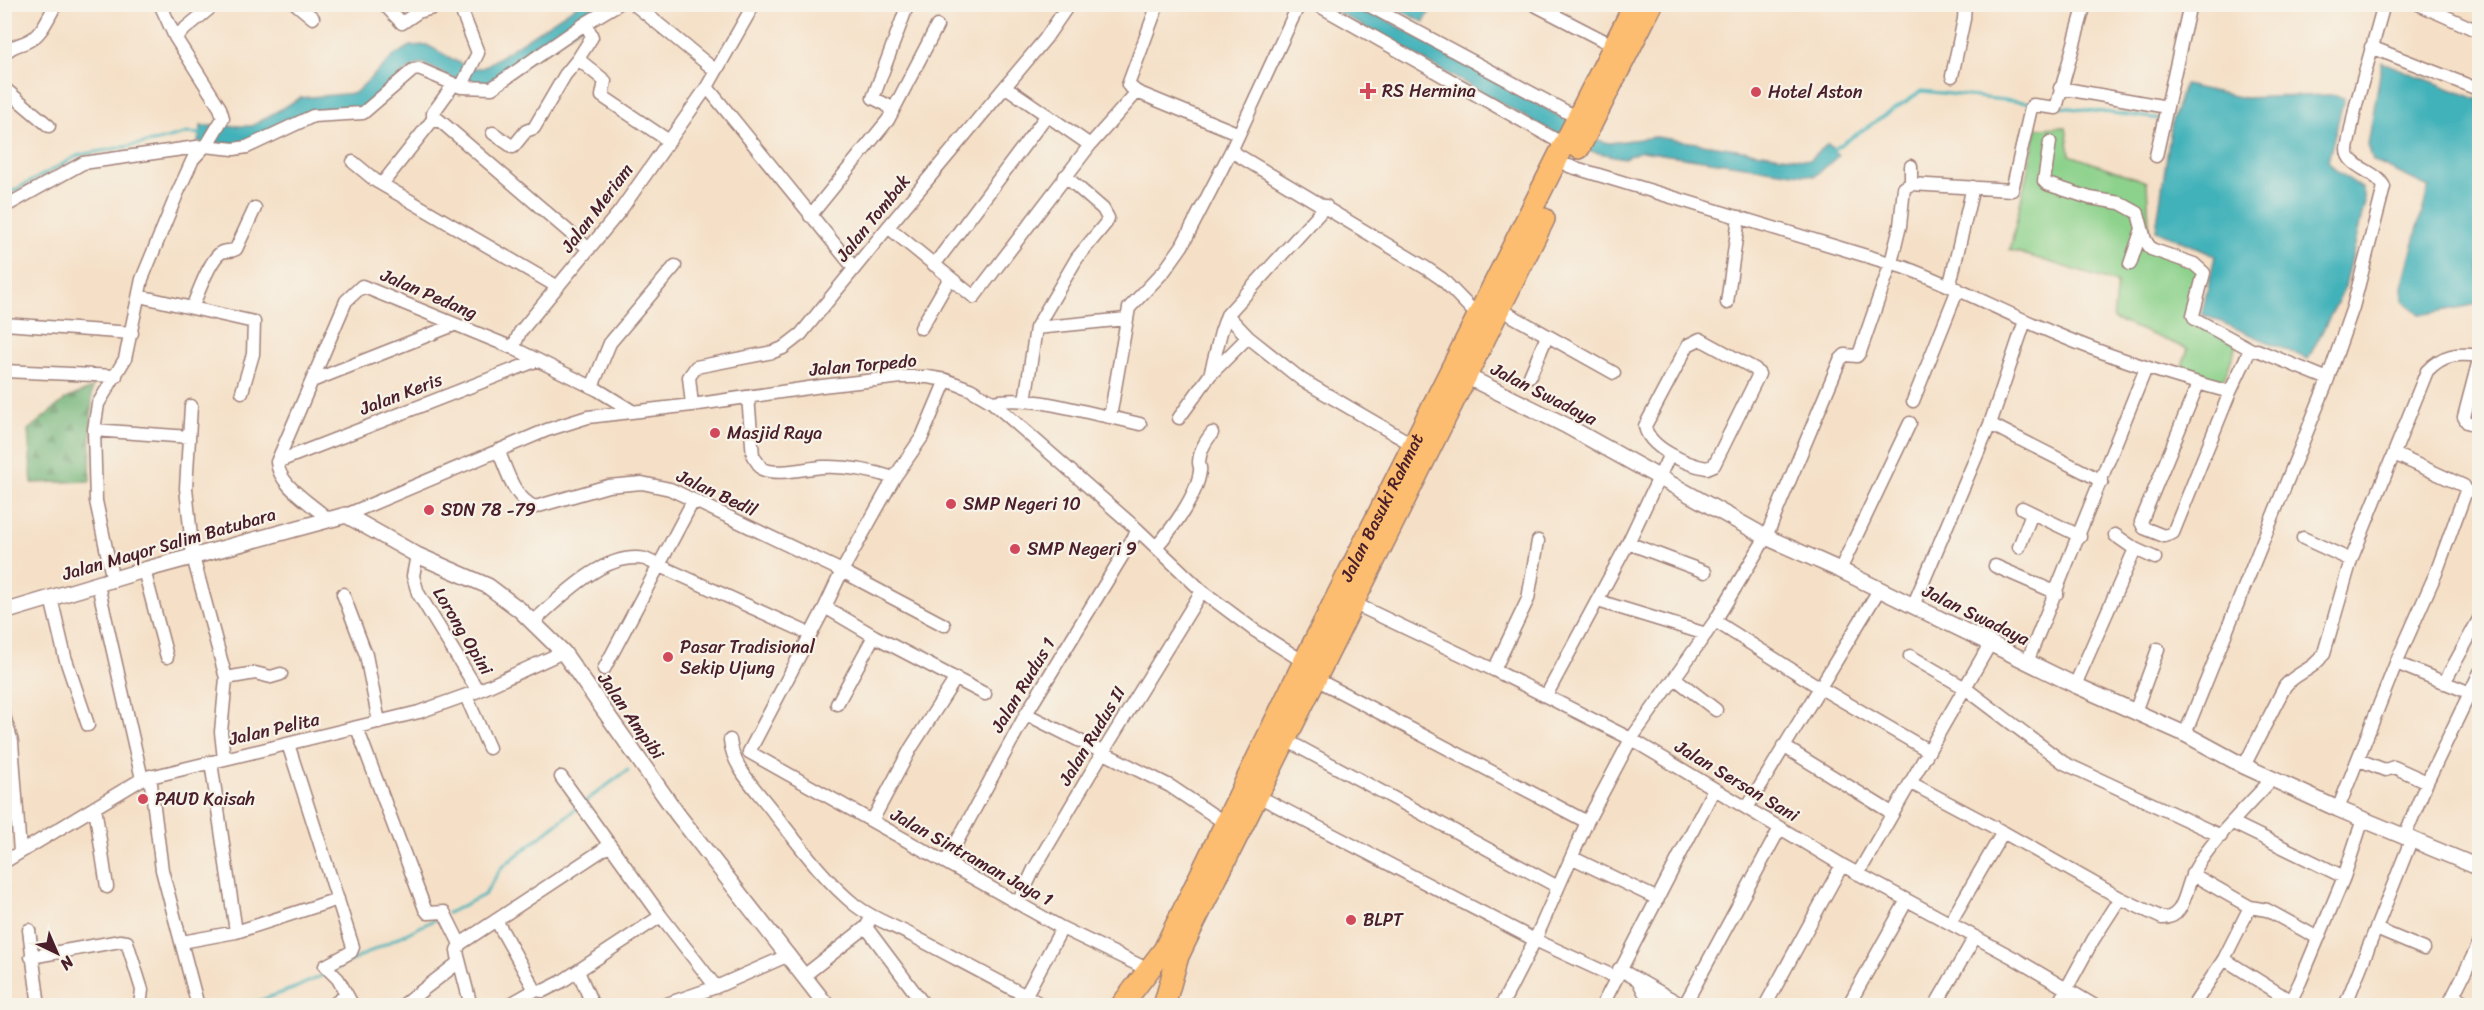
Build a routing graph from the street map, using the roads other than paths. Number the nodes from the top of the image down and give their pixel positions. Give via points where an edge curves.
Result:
1 (56, 4) edge
2 (160, 4) edge
3 (215, 4) edge
4 (296, 4) edge
5 (384, 4) edge
6 (447, 4) edge
7 (459, 4) edge
8 (618, 4) edge
9 (634, 4) edge
10 (753, 4) edge
11 (908, 4) edge
12 (1069, 4) edge
13 (1158, 4) edge
14 (1299, 4) edge
15 (1316, 4) edge
16 (1366, 4) edge
17 (1533, 4) edge
18 (1635, 4) edge
19 (1652, 4) edge
20 (1965, 4) edge
21 (2085, 4) edge
22 (2190, 4) edge
23 (2384, 4) edge
24 (2418, 4) edge
25 (313, 18) dead end
26 (586, 23) junction
27 (937, 26) dead end
28 (2480, 32) edge
29 (175, 37) junction
30 (1614, 46) junction
31 (2371, 47) junction
32 (4, 54) edge
33 (578, 59) junction
34 (716, 71) junction
35 (1952, 76) dead end
36 (459, 85) junction
37 (707, 87) junction
38 (1006, 87) junction
39 (4, 88) edge
40 (2060, 89) junction
41 (2480, 90) edge
42 (1137, 92) junction
43 (2167, 109) junction
44 (892, 113) junction
45 (1047, 116) junction
46 (433, 121) junction
47 (1581, 123) junction
48 (49, 126) dead end
49 (493, 133) dead end
50 (1237, 133) junction
51 (669, 141) junction
52 (2049, 142) dead end
53 (206, 145) junction
54 (1090, 146) junction
55 (1231, 151) junction
56 (1569, 152) junction
57 (2156, 156) dead end
58 (353, 162) dead end
59 (1911, 166) dead end
60 (1065, 176) junction
61 (382, 184) junction
62 (1911, 184) junction
63 (1973, 187) junction
64 (1326, 206) junction
65 (4, 207) edge
66 (255, 208) dead end
67 (810, 216) junction
68 (1739, 217) junction
69 (888, 227) junction
70 (2142, 228) junction
71 (589, 249) junction
72 (1891, 263) junction
73 (2130, 264) dead end
74 (934, 265) junction
75 (675, 266) dead end
76 (854, 268) junction
77 (950, 278) junction
78 (1954, 286) junction
79 (558, 287) junction
80 (139, 296) junction
81 (1727, 303) dead end
82 (192, 308) junction
83 (1500, 309) junction
84 (1227, 315) junction
85 (1478, 316) junction
86 (1126, 319) junction
87 (2025, 321) junction
88 (4, 324) edge
89 (454, 325) junction
90 (921, 328) dead end
91 (1036, 328) junction
92 (132, 333) junction
93 (1547, 336) junction
94 (1248, 337) junction
95 (513, 348) junction
96 (2252, 350) junction
97 (2480, 356) edge
98 (537, 360) junction
99 (2146, 368) junction
100 (4, 371) edge
101 (1614, 373) dead end
102 (1210, 375) junction
103 (116, 376) junction
104 (1466, 376) junction
105 (1530, 376) dead end
106 (2328, 379) junction
107 (946, 380) junction
108 (312, 381) junction
109 (2198, 384) junction
110 (592, 387) junction
111 (242, 392) dead end
112 (2230, 392) junction
113 (748, 397) junction
114 (1025, 401) junction
115 (1913, 401) dead end
116 (992, 402) junction
117 (692, 405) junction
118 (190, 406) dead end
119 (632, 411) junction
120 (1110, 417) junction
121 (1179, 418) dead end
122 (1910, 423) dead end
123 (1140, 424) dead end
124 (1990, 424) junction
125 (2480, 426) edge
126 (94, 430) junction
127 (1212, 433) dead end
128 (189, 437) junction
129 (1414, 446) junction
130 (498, 450) junction
131 (1670, 454) junction
132 (2394, 454) junction
133 (277, 462) junction
134 (1660, 477) junction
135 (894, 478) junction
136 (2102, 481) junction
137 (693, 501) junction
138 (346, 515) junction
139 (328, 519) junction
140 (1138, 530) junction
141 (2080, 536) junction
142 (2115, 536) dead end
143 (1766, 537) junction
144 (2303, 538) dead end
145 (1538, 541) dead end
146 (1628, 543) junction
147 (1156, 547) junction
148 (2019, 547) dead end
149 (2135, 549) junction
150 (417, 555) junction
151 (193, 557) junction
152 (2155, 558) dead end
153 (2351, 560) junction
154 (659, 566) junction
155 (1995, 566) dead end
156 (144, 570) junction
157 (1840, 570) junction
158 (842, 571) junction
159 (1705, 572) dead end
160 (106, 583) junction
161 (1879, 590) junction
162 (1202, 591) junction
163 (2057, 593) junction
164 (343, 594) dead end
165 (51, 598) junction
166 (1598, 601) junction
167 (1353, 603) junction
168 (1913, 606) junction
169 (825, 607) junction
170 (4, 612) edge
171 (2480, 617) edge
172 (1715, 621) junction
173 (533, 622) junction
174 (944, 625) dead end
175 (810, 634) junction
176 (1706, 634) junction
177 (874, 636) junction
178 (1990, 644) junction
179 (2158, 649) dead end
180 (563, 652) junction
181 (1910, 656) dead end
182 (167, 657) dead end
183 (2027, 662) junction
184 (2396, 663) junction
185 (604, 669) dead end
186 (1310, 670) junction
187 (1494, 670) junction
188 (2480, 672) edge
189 (281, 674) dead end
190 (226, 678) junction
191 (956, 678) junction
192 (1676, 679) junction
193 (2444, 683) junction
194 (2075, 685) junction
195 (1819, 687) junction
196 (1965, 688) junction
197 (478, 691) junction
198 (2469, 693) junction
199 (985, 694) dead end
200 (465, 696) junction
201 (1546, 696) junction
202 (837, 704) dead end
203 (1716, 710) dead end
204 (2135, 712) junction
205 (1026, 714) junction
206 (4, 716) edge
207 (379, 722) junction
208 (88, 725) dead end
209 (357, 728) junction
210 (2185, 734) junction
211 (730, 740) dead end
212 (1286, 740) junction
213 (1631, 740) junction
214 (288, 744) junction
215 (1783, 747) junction
216 (489, 748) dead end
217 (1929, 751) junction
218 (1103, 752) junction
219 (217, 760) junction
220 (2359, 760) junction
221 (2244, 766) junction
222 (146, 777) junction
223 (561, 777) dead end
224 (2272, 779) junction
225 (2427, 782) junction
226 (1911, 783) junction
227 (1714, 789) junction
228 (1258, 796) junction
229 (96, 807) junction
230 (1747, 808) junction
231 (2338, 809) junction
232 (1892, 813) junction
233 (2363, 819) junction
234 (872, 821) junction
235 (1587, 822) junction
236 (2233, 823) junction
237 (1224, 824) junction
238 (1780, 828) junction
239 (2003, 832) junction
240 (2221, 836) junction
241 (2409, 837) junction
242 (610, 845) junction
243 (20, 852) junction
244 (1573, 858) junction
245 (945, 861) junction
246 (4, 862) edge
247 (1842, 865) junction
248 (2480, 868) edge
249 (1858, 874) junction
250 (2192, 874) junction
251 (2344, 877) junction
252 (107, 887) dead end
253 (1558, 887) junction
254 (2120, 898) junction
255 (338, 899) junction
256 (1658, 899) junction
257 (1907, 900) junction
258 (1018, 903) junction
259 (2250, 907) junction
260 (661, 916) junction
261 (496, 920) junction
262 (869, 922) junction
263 (1950, 923) junction
264 (1062, 928) junction
265 (2376, 929) junction
266 (29, 930) dead end
267 (236, 932) junction
268 (1975, 937) junction
269 (2318, 938) junction
270 (1535, 940) junction
271 (182, 942) junction
272 (2480, 942) edge
273 (460, 944) junction
274 (2424, 949) dead end
275 (1171, 953) junction
276 (789, 955) junction
277 (2476, 956) edge
278 (31, 957) junction
279 (2224, 959) junction
280 (459, 963) junction
281 (1149, 970) junction
282 (578, 971) junction
283 (1617, 973) junction
284 (805, 975) junction
285 (1638, 980) junction
286 (716, 987) junction
287 (2066, 988) junction
288 (535, 990) junction
289 (350, 1000) edge
290 (1023, 1001) edge
291 (2450, 1001) edge
292 (2290, 1003) edge
293 (667, 1004) edge
294 (39, 1005) edge
295 (140, 1005) edge
296 (198, 1005) edge
297 (331, 1005) edge
298 (402, 1005) edge
299 (471, 1005) edge
300 (507, 1005) edge
301 (593, 1005) edge
302 (827, 1005) edge
303 (925, 1005) edge
304 (1044, 1005) edge
305 (1121, 1005) edge
306 (1136, 1005) edge
307 (1153, 1005) edge
308 (1164, 1005) edge
309 (1501, 1005) edge
310 (1602, 1005) edge
311 (1663, 1005) edge
312 (1684, 1005) edge
313 (1765, 1005) edge
314 (1848, 1005) edge
315 (1935, 1005) edge
316 (2057, 1005) edge
317 (2095, 1005) edge
318 (2193, 1005) edge
319 (2345, 1005) edge
320 (2472, 1005) edge

1 - 32 street via 37,35
2 - 29 street
3 - 29 street
4 - 25 street
5 - 6 street via 402,23 418,12
7 - 36 street via 478,53
8 - 26 street
9 - 34 street
10 - 34 street, Jalan Meriam
11 - 44 street via 873,98 887,105
12 - 38 street, Jalan Tombak
13 - 42 street via 1128,85
14 - 50 street
15 - 56 street
16 - 47 street
17 - 30 street
18 - 30 highway, Jalan Basuki Rahmat
19 - 47 highway, Jalan Basuki Rahmat
20 - 35 street
21 - 40 street
22 - 43 street
23 - 31 street
24 - 28 street
26 - 33 street via 593,36
26 - 36 street via 492,88
27 - 44 street
29 - 53 street via 223,118
30 - 47 highway, Jalan Basuki Rahmat
31 - 41 street
31 - 106 street via 2347,153 2351,161 2380,180 2384,190 2353,307
33 - 49 street via 534,128 526,131 514,147
33 - 51 street via 604,81 603,97
34 - 37 street, Jalan Meriam
36 - 46 street via 433,113
36 - 53 street via 416,69 363,113 313,116 247,147
37 - 51 street, Jalan Meriam
37 - 67 street
38 - 45 street
38 - 69 street, Jalan Tombak
39 - 48 street
40 - 43 street
40 - 63 street via 2056,107 2031,106 2012,190
42 - 50 street
42 - 54 street
43 - 57 street
44 - 67 street
45 - 54 street
45 - 74 street
46 - 61 street
46 - 71 street via 439,120
47 - 56 highway, Jalan Basuki Rahmat
50 - 55 street
51 - 71 street, Jalan Meriam
52 - 70 street via 2044,181 2047,184 2120,203 2139,213
53 - 65 street via 83,163
53 - 80 street via 193,159 177,194 142,279
54 - 60 street
55 - 64 street
55 - 86 street via 1182,246 1134,302
56 - 68 street
56 - 83 highway, Jalan Basuki Rahmat
56 - 85 highway, Jalan Basuki Rahmat
58 - 61 street
59 - 62 street
60 - 77 street via 974,297
60 - 91 street via 1106,212 1107,220 1077,258
61 - 79 street
62 - 63 street
62 - 72 street via 1904,188
63 - 78 street
64 - 84 street
64 - 85 street via 1434,273
66 - 82 street via 236,249 217,256
67 - 76 street
68 - 72 street
68 - 81 street
69 - 74 street
69 - 76 street, Jalan Tombak
70 - 73 street
70 - 96 street via 2151,249 2194,264 2204,273 2195,319
71 - 79 street, Jalan Meriam
72 - 78 street
72 - 143 street via 1860,352 1840,360
74 - 77 street
75 - 110 street via 610,343
76 - 117 street, Jalan Tombak via 801,334 783,348 763,356 721,361 692,370
77 - 90 street
78 - 87 street
78 - 115 street
79 - 95 street, Jalan Meriam via 520,332
80 - 82 street
80 - 92 street
82 - 111 street via 254,322 253,354
83 - 93 street
83 - 104 highway, Jalan Basuki Rahmat
84 - 94 street
84 - 102 street
85 - 129 highway, Jalan Basuki Rahmat
86 - 91 street
86 - 120 street
87 - 99 street
87 - 124 street
88 - 92 street
89 - 95 street, Jalan Pedang
89 - 108 street
89 - 108 street, Jalan Pedang via 362,286 346,301
91 - 114 street
92 - 103 street
93 - 101 street
93 - 105 street
94 - 102 street
94 - 129 street via 1302,380
95 - 98 street, Jalan Pedang
96 - 106 street
96 - 112 street
97 - 125 street via 2464,417
97 - 132 street via 2458,353 2445,357 2427,371
98 - 110 street, Jalan Pedang
98 - 133 street, Jalan Keris
99 - 109 street
99 - 136 street
100 - 103 street
102 - 121 street
103 - 126 street via 98,404
104 - 134 street, Jalan Swadaya
104 - 167 highway, Jalan Basuki Rahmat
106 - 210 street
107 - 113 street, Jalan Torpedo via 902,377
107 - 116 street, Jalan Torpedo
107 - 135 street via 922,437
108 - 133 street, Jalan Pedang
109 - 112 street
109 - 112 street via 2141,522 2144,528 2164,536 2174,534
110 - 119 street, Jalan Pedang
113 - 117 street, Jalan Torpedo
113 - 135 street via 753,456 762,469 775,472 852,467
114 - 116 street
114 - 120 street
116 - 140 street, Jalan Torpedo
117 - 119 street, Jalan Torpedo
118 - 128 street
119 - 130 street, Jalan Torpedo via 588,417
120 - 123 street
122 - 157 street
124 - 136 street
124 - 168 street
126 - 128 street
126 - 160 street via 96,501
127 - 147 street via 1203,446 1200,472 1189,500
128 - 151 street via 186,488
129 - 186 highway, Jalan Basuki Rahmat
130 - 137 street, Jalan Bedil via 518,494 535,507 592,489 627,483 658,486
130 - 138 street, Jalan Torpedo
131 - 131 street via 1702,467 1714,465 1759,377 1757,371 1700,339 1691,342 1645,426 1650,440
131 - 134 street
132 - 153 street
132 - 184 street via 2466,489 2436,573
133 - 139 street via 287,483
134 - 143 street, Jalan Swadaya
134 - 146 street
135 - 158 street
136 - 141 street
137 - 154 street
137 - 158 street, Jalan Bedil
138 - 139 street, Jalan Mayor Salim Batubara
138 - 150 street, Jalan Ampibi
139 - 151 street, Jalan Mayor Salim Batubara
140 - 147 street, Jalan Torpedo
140 - 205 street, Jalan Rudus 1
141 - 148 street via 2027,511
141 - 163 street
142 - 149 street
143 - 157 street, Jalan Swadaya
143 - 172 street
144 - 153 street
145 - 187 street via 1528,599
146 - 159 street
146 - 166 street
147 - 162 street, Jalan Torpedo
149 - 152 street
149 - 194 street
150 - 173 street, Jalan Ampibi via 488,586
150 - 197 street, Lorong Opini via 412,576 418,593
151 - 156 street, Jalan Mayor Salim Batubara
151 - 190 street
153 - 221 street via 2324,653 2319,662 2285,686
154 - 173 street via 636,558 612,563 563,595
154 - 175 street
154 - 185 street
155 - 163 street
156 - 160 street, Jalan Mayor Salim Batubara
156 - 182 street
157 - 161 street, Jalan Swadaya
158 - 169 street
158 - 174 street, Jalan Bedil
160 - 165 street, Jalan Mayor Salim Batubara
160 - 222 street
161 - 168 street, Jalan Swadaya
161 - 195 street
162 - 186 street, Jalan Torpedo
162 - 218 street, Jalan Rudus II
163 - 183 street
164 - 207 street via 366,655
165 - 170 street, Jalan Mayor Salim Batubara
165 - 208 street via 65,657
166 - 176 street
166 - 201 street
167 - 186 highway, Jalan Basuki Rahmat
167 - 187 street, Jalan Sersan Sani
168 - 178 street, Jalan Swadaya
169 - 175 street
169 - 177 street
171 - 193 street
172 - 176 street
172 - 195 street
173 - 180 street, Jalan Ampibi
175 - 234 street, Jalan Sintraman Jaya 1 via 749,752
176 - 192 street
177 - 191 street
177 - 202 street
178 - 183 street, Jalan Swadaya
178 - 196 street
179 - 204 street
180 - 197 street, Jalan Pelita
180 - 276 street, Jalan Ampibi via 678,814
181 - 196 street
183 - 194 street, Jalan Swadaya
184 - 193 street
184 - 220 street
186 - 212 highway, Jalan Basuki Rahmat
186 - 235 street, Jalan Torpedo
186 - 237 highway, Jalan Basuki Rahmat
187 - 201 street, Jalan Sersan Sani
188 - 198 street
189 - 190 street
190 - 219 street
191 - 199 street
191 - 234 street via 911,748
192 - 203 street
192 - 213 street
193 - 198 street
194 - 204 street, Jalan Swadaya
195 - 215 street
195 - 217 street
196 - 217 street
196 - 240 street via 2064,764
197 - 200 street, Jalan Pelita
198 - 225 street
200 - 207 street, Jalan Pelita
200 - 216 street
201 - 213 street, Jalan Sersan Sani
204 - 210 street, Jalan Swadaya
205 - 218 street
205 - 245 street, Jalan Rudus 1
206 - 243 street via 12,742
207 - 209 street, Jalan Pelita
209 - 214 street, Jalan Pelita
209 - 273 street via 425,909 428,913 447,915
210 - 221 street, Jalan Swadaya
211 - 262 street via 742,772 812,861
212 - 228 highway, Jalan Basuki Rahmat
212 - 253 street
213 - 227 street, Jalan Sersan Sani
213 - 235 street
214 - 219 street, Jalan Pelita
214 - 255 street
215 - 230 street
215 - 232 street
217 - 226 street
218 - 237 street via 1170,786
218 - 258 street, Jalan Rudus II
219 - 222 street, Jalan Pelita
219 - 267 street
220 - 225 street via 2385,770 2394,767
220 - 231 street
221 - 224 street, Jalan Swadaya
222 - 229 street, Jalan Pelita
222 - 271 street via 162,870
223 - 242 street
224 - 231 street, Jalan Swadaya
224 - 236 street
225 - 241 street
226 - 232 street
226 - 239 street
227 - 230 street, Jalan Sersan Sani
227 - 256 street
228 - 270 street
228 - 275 highway, Jalan Basuki Rahmat
229 - 243 street, Jalan Pelita
229 - 252 street
230 - 238 street, Jalan Sersan Sani
231 - 233 street, Jalan Swadaya
232 - 249 street
233 - 241 street, Jalan Swadaya
233 - 251 street
234 - 245 street, Jalan Sintraman Jaya 1
235 - 244 street
236 - 240 street
236 - 251 street
237 - 275 highway, Jalan Basuki Rahmat
238 - 247 street, Jalan Sersan Sani
238 - 312 street
239 - 254 street
239 - 263 street
240 - 250 street
241 - 248 street, Jalan Swadaya
241 - 265 street
242 - 260 street
242 - 261 street
243 - 246 street, Jalan Pelita
244 - 253 street
244 - 256 street
245 - 258 street, Jalan Sintraman Jaya 1
247 - 249 street, Jalan Sersan Sani
247 - 313 street
249 - 257 street, Jalan Sersan Sani
250 - 254 street via 2182,905 2168,919
250 - 259 street
251 - 269 street
253 - 270 street
254 - 287 street
255 - 267 street
255 - 289 street via 353,949 327,963
256 - 283 street
257 - 263 street, Jalan Sersan Sani
257 - 314 street
258 - 264 street, Jalan Sintraman Jaya 1
259 - 269 street via 2267,910
259 - 279 street
260 - 282 street
260 - 286 street
261 - 273 street
261 - 288 street
262 - 284 street
262 - 290 street via 907,933
262 - 303 street
263 - 268 street, Jalan Sersan Sani
264 - 281 street, Jalan Sintraman Jaya 1
264 - 290 street
265 - 274 street
265 - 319 street
266 - 278 street
267 - 271 street
268 - 287 street, Jalan Sersan Sani
268 - 315 street
269 - 292 street
270 - 283 street
270 - 309 street
271 - 296 street
272 - 277 street
273 - 280 street
275 - 281 highway, Jalan Basuki Rahmat
275 - 306 highway
275 - 307 highway
275 - 308 highway, Jalan Basuki Rahmat
276 - 284 street, Jalan Ampibi
276 - 286 street
277 - 291 street
278 - 294 street
278 - 295 street via 127,942 141,990
279 - 292 street
279 - 318 street
280 - 298 street
280 - 299 street
281 - 305 highway, Jalan Basuki Rahmat
282 - 288 street via 549,989
282 - 301 street
283 - 285 street
283 - 310 street
284 - 302 street, Jalan Ampibi
285 - 311 street via 1644,992
285 - 312 street
286 - 293 street
287 - 316 street
287 - 317 street, Jalan Sersan Sani
288 - 300 street
289 - 297 street
290 - 304 street
291 - 320 street

